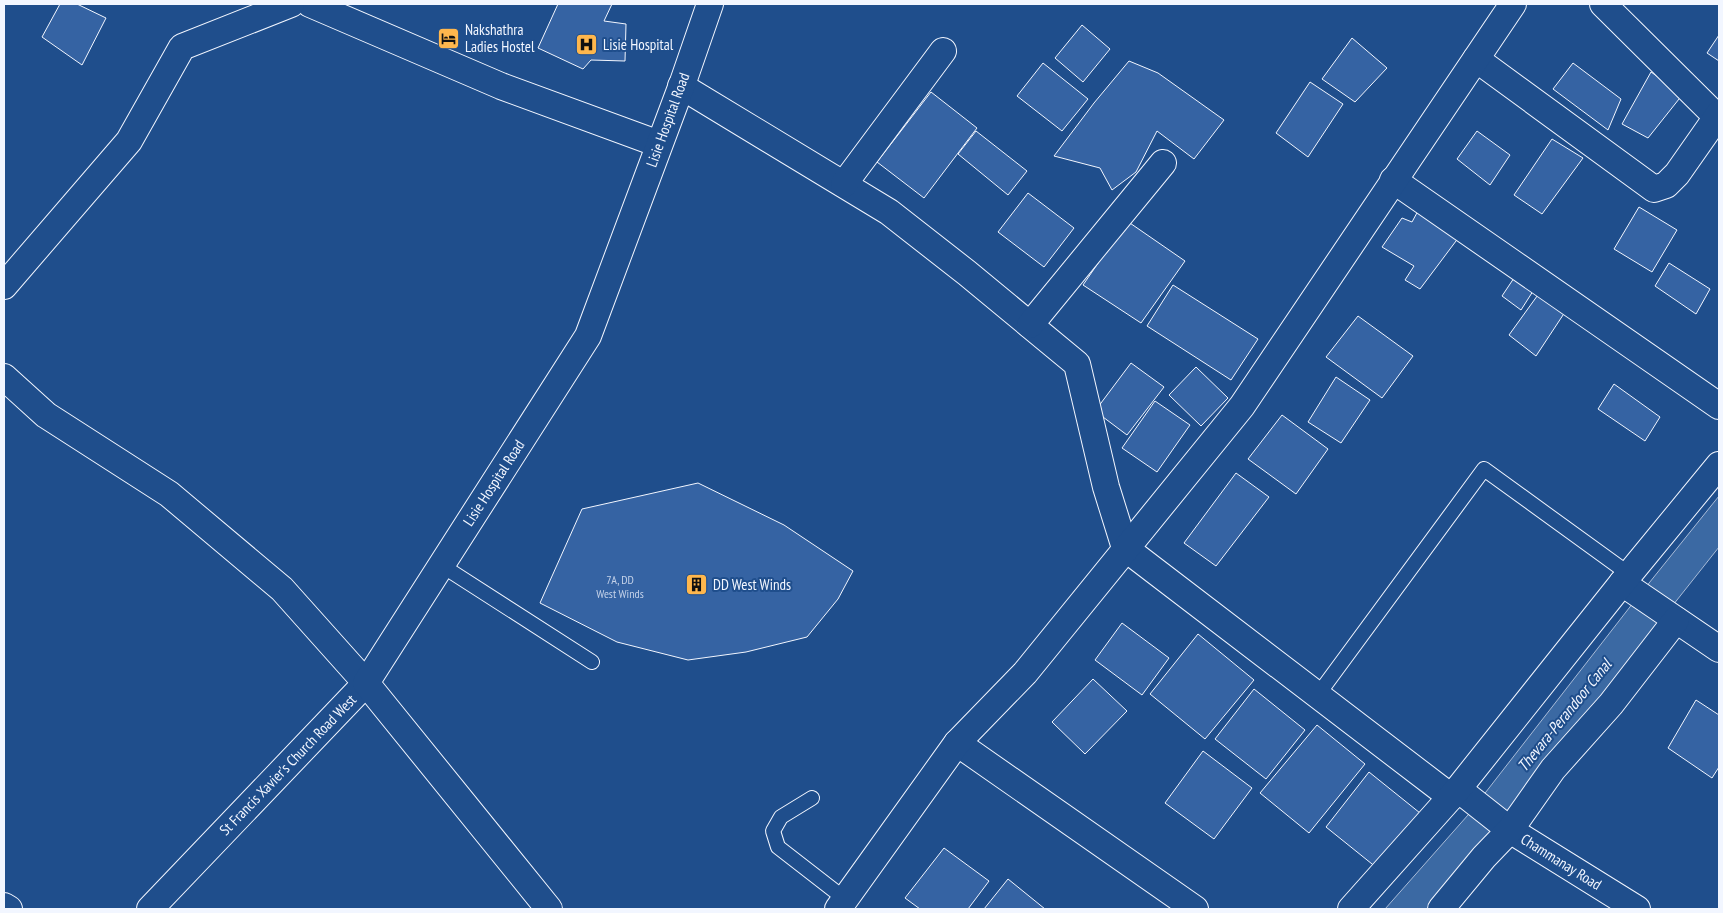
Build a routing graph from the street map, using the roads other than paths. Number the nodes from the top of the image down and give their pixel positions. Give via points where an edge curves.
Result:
1 (291, 4) edge
2 (310, 4) edge
3 (710, 4) edge
4 (1513, 4) edge
5 (1604, 4) edge
6 (943, 51) dead end
7 (1476, 59) junction
8 (681, 86) junction
9 (1718, 117) edge
10 (660, 144) junction
11 (1163, 163) dead end
12 (1393, 180) junction
13 (844, 184) junction
14 (4, 286) edge
15 (1030, 325) junction
16 (4, 377) edge
17 (1719, 406) edge
18 (1719, 465) edge
19 (1125, 548) junction
20 (441, 565) junction
21 (1628, 583) junction
22 (1672, 617) junction
23 (1719, 649) edge
24 (592, 662) dead end
25 (366, 683) junction
26 (1317, 696) junction
27 (957, 742) junction
28 (1460, 796) junction
29 (812, 798) dead end
30 (1510, 830) junction
31 (842, 904) edge
32 (4, 906) edge
33 (9, 909) edge
34 (150, 909) edge
35 (549, 909) edge
36 (1195, 909) edge
37 (1352, 909) edge
38 (1441, 909) edge
39 (1638, 909) edge

1 - 14 street via 182,47 129,141
2 - 10 street via 501,86
3 - 8 street, Lisie Hospital Road
4 - 7 street
5 - 9 street
6 - 13 street
7 - 9 street via 1654,190 1677,174
7 - 12 street
8 - 10 street, Lisie Hospital Road
8 - 13 street
10 - 20 street, Lisie Hospital Road via 588,336
11 - 15 street
12 - 17 street
12 - 19 street via 1242,406
13 - 15 street via 889,212
15 - 19 street via 1078,364 1106,487
16 - 25 street, St Francis Xavier's Church Road West via 46,415 184,506 282,589
18 - 21 street
19 - 26 street, Chammanay Road
19 - 27 street via 1025,673
20 - 24 lane
20 - 25 street, Lisie Hospital Road
21 - 22 street
21 - 26 lane via 1484,470
21 - 28 street
22 - 23 street
22 - 30 street via 1611,704 1553,769
25 - 34 street, St Francis Xavier's Church Road West
25 - 35 street
26 - 28 street, Chammanay Road
27 - 31 street
27 - 36 street
28 - 30 street, Chammanay Road
28 - 37 street
29 - 31 lane via 781,817 773,831 778,847
30 - 38 street
30 - 39 street, Chammanay Road
32 - 33 street

